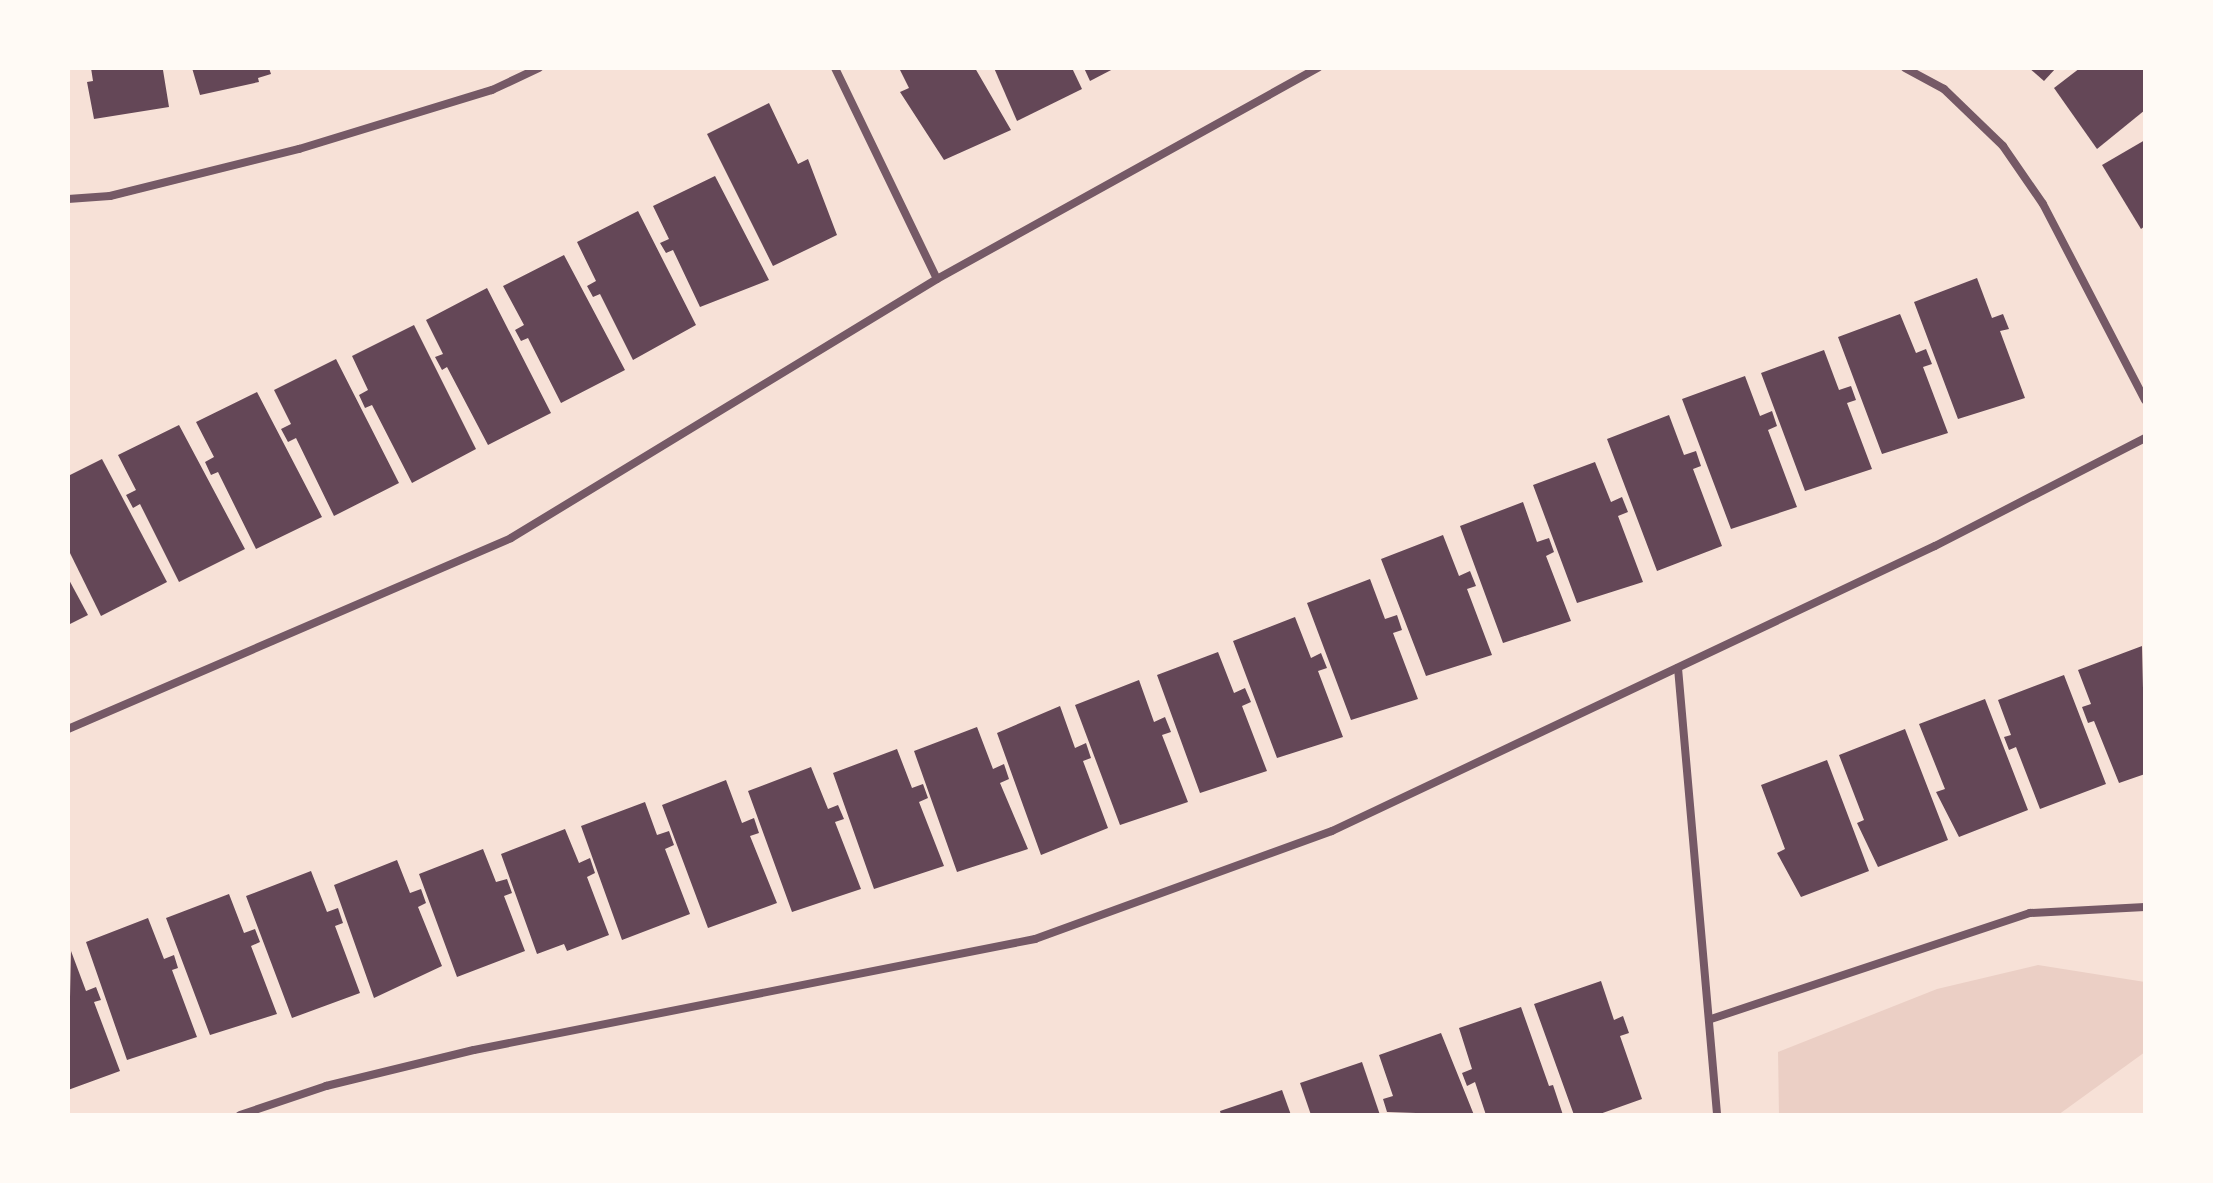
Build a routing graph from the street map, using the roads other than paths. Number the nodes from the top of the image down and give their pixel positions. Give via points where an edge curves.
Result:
1 (539, 68) edge
2 (835, 68) edge
3 (1318, 68) edge
4 (1905, 68) edge
5 (68, 199) edge
6 (937, 279) junction
7 (2145, 400) edge
8 (2145, 438) edge
9 (1678, 668) junction
10 (68, 729) edge
11 (2145, 907) edge
12 (1711, 1019) junction
13 (240, 1115) edge
14 (1717, 1115) edge

1 - 5 street via 492,90 299,149 110,196
2 - 6 street
3 - 6 street
4 - 7 street via 1944,89 2003,146 2043,204
6 - 10 street via 511,538
8 - 9 street via 1935,546
9 - 12 street
9 - 13 street via 1332,831 1035,939 474,1050 326,1086
11 - 12 street via 2030,913
12 - 14 street

